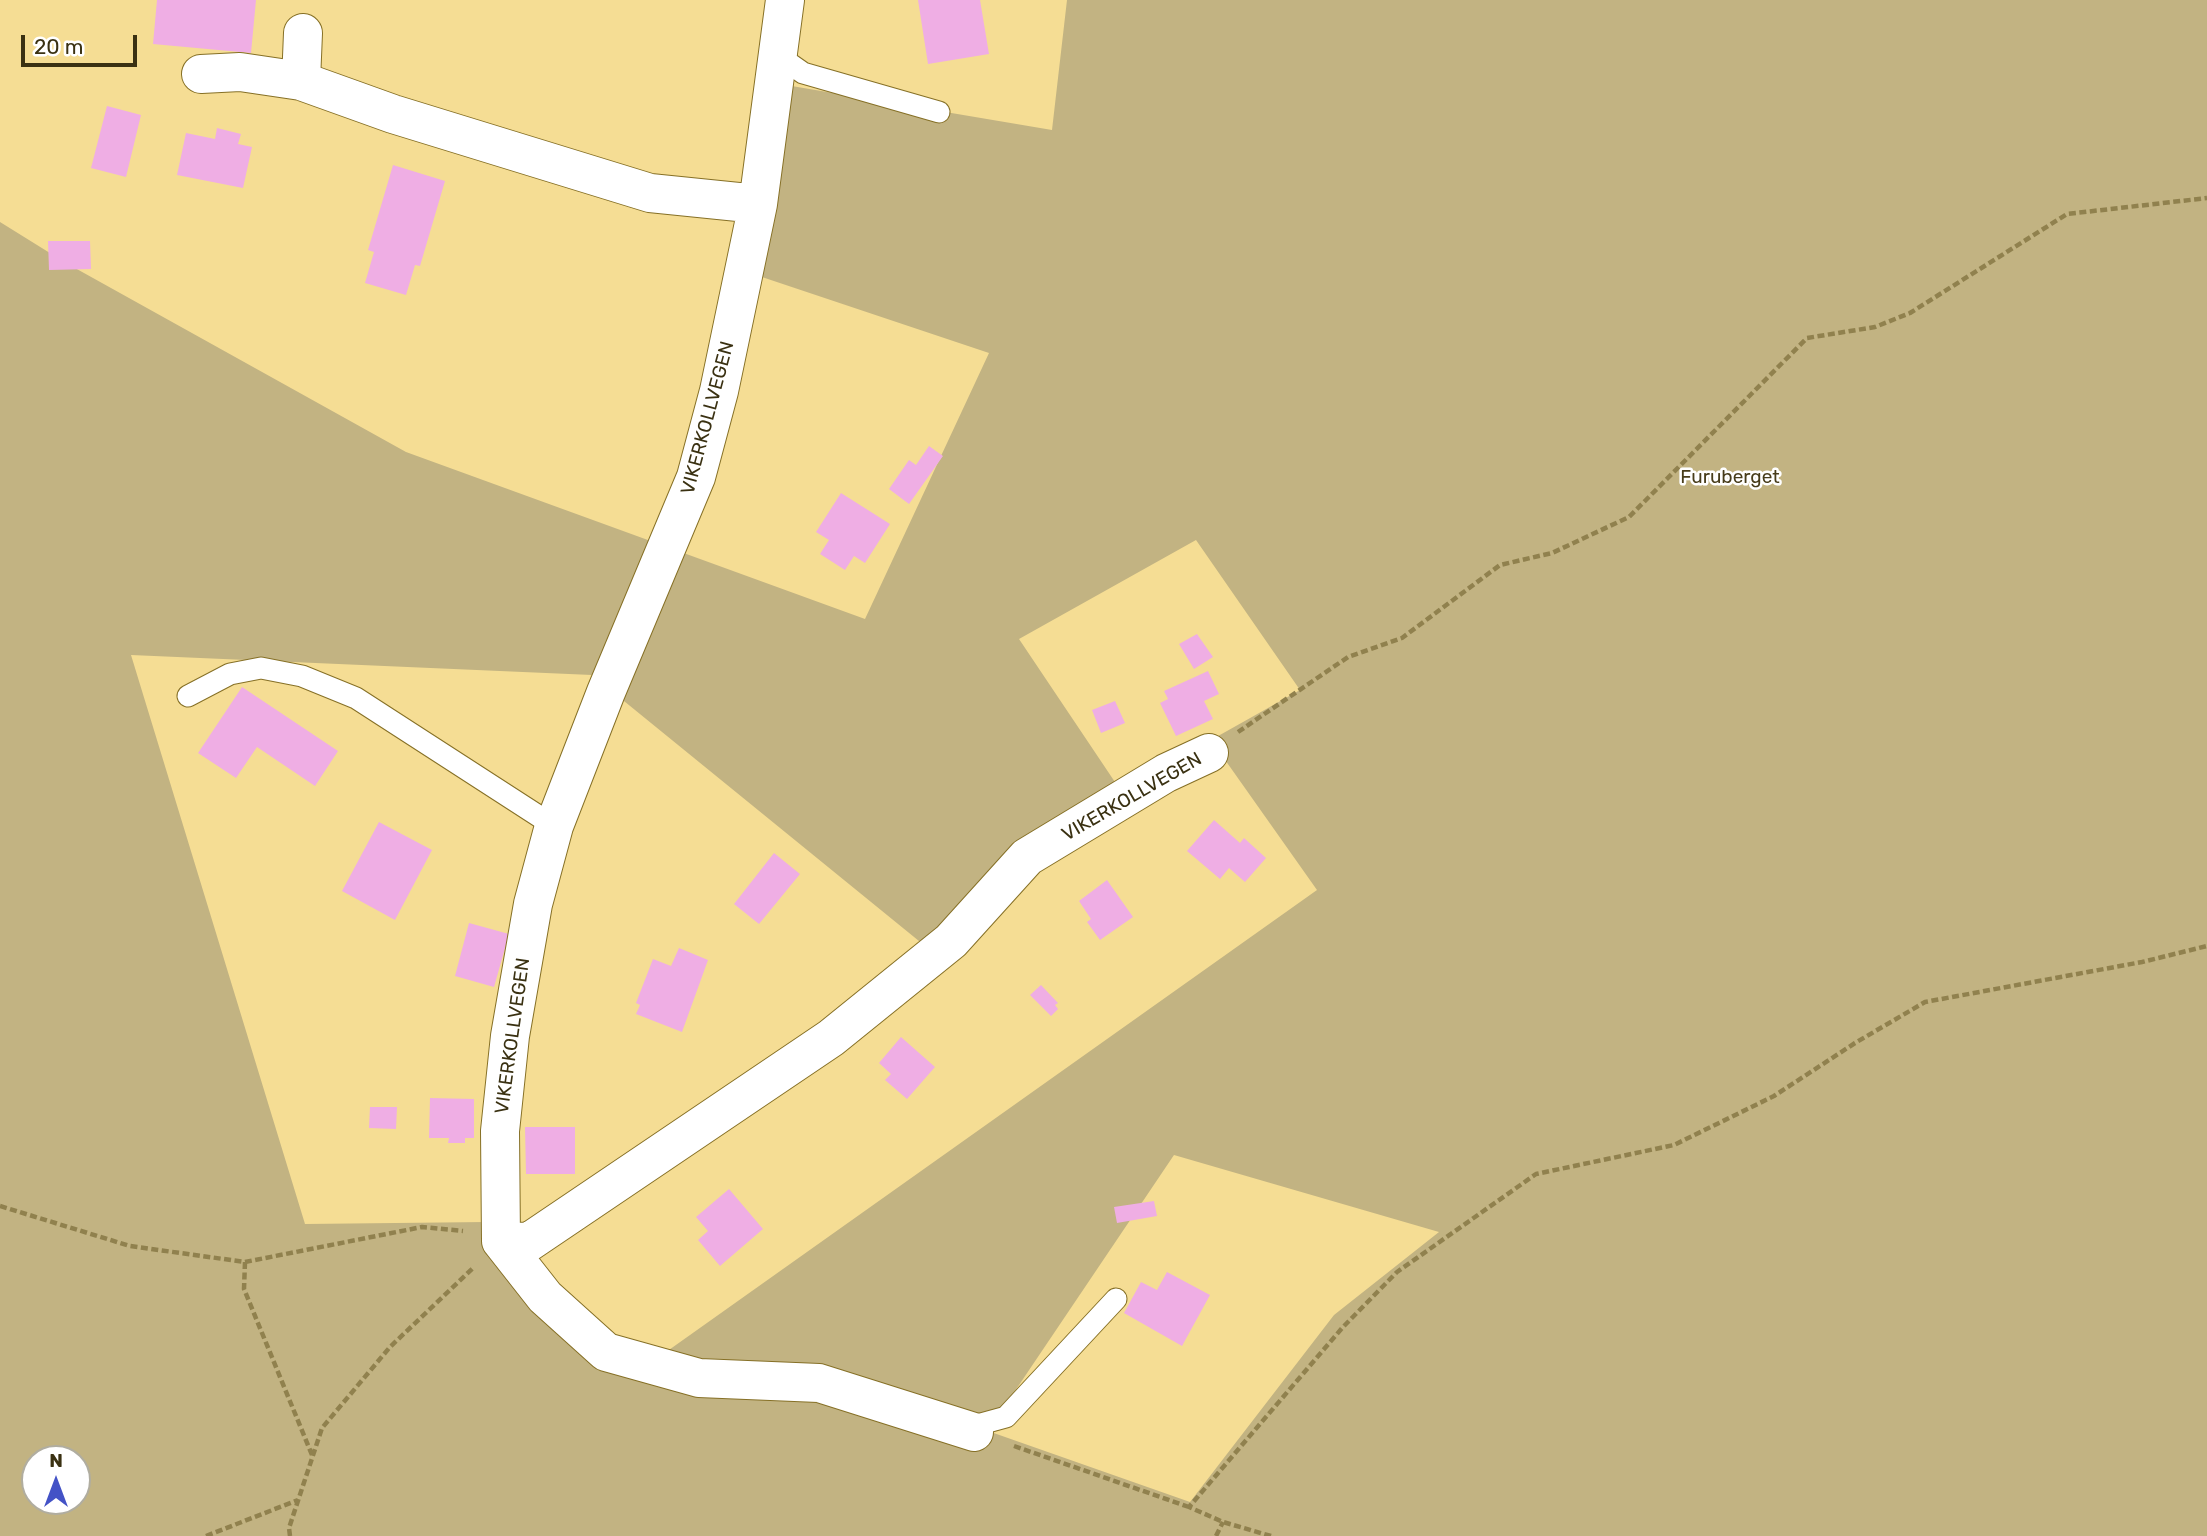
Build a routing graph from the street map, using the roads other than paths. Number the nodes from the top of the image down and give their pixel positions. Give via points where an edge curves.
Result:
1 (785, 0) edge
2 (303, 33) dead end
3 (776, 54) junction
4 (201, 74) dead end
5 (301, 80) junction
6 (939, 112) dead end
7 (758, 204) junction
8 (188, 696) dead end
9 (1209, 752) road end
10 (554, 826) junction
11 (501, 1241) junction
12 (1116, 1299) dead end
13 (970, 1430) joint

1 - 3 street, VIKERKOLLVEGEN
2 - 5 street
3 - 6 lane via 803,74
3 - 7 street, VIKERKOLLVEGEN
4 - 5 street via 240,72
5 - 7 street via 393,114 650,193
7 - 10 street, VIKERKOLLVEGEN via 696,477
8 - 10 lane via 230,674 261,668 302,676 356,698
9 - 11 street, VIKERKOLLVEGEN via 1027,857 951,941 831,1038 529,1242
10 - 11 street, VIKERKOLLVEGEN via 533,904 510,1035 500,1131
11 - 13 street via 545,1297 606,1352 699,1378 819,1382
12 - 13 lane via 1006,1417

